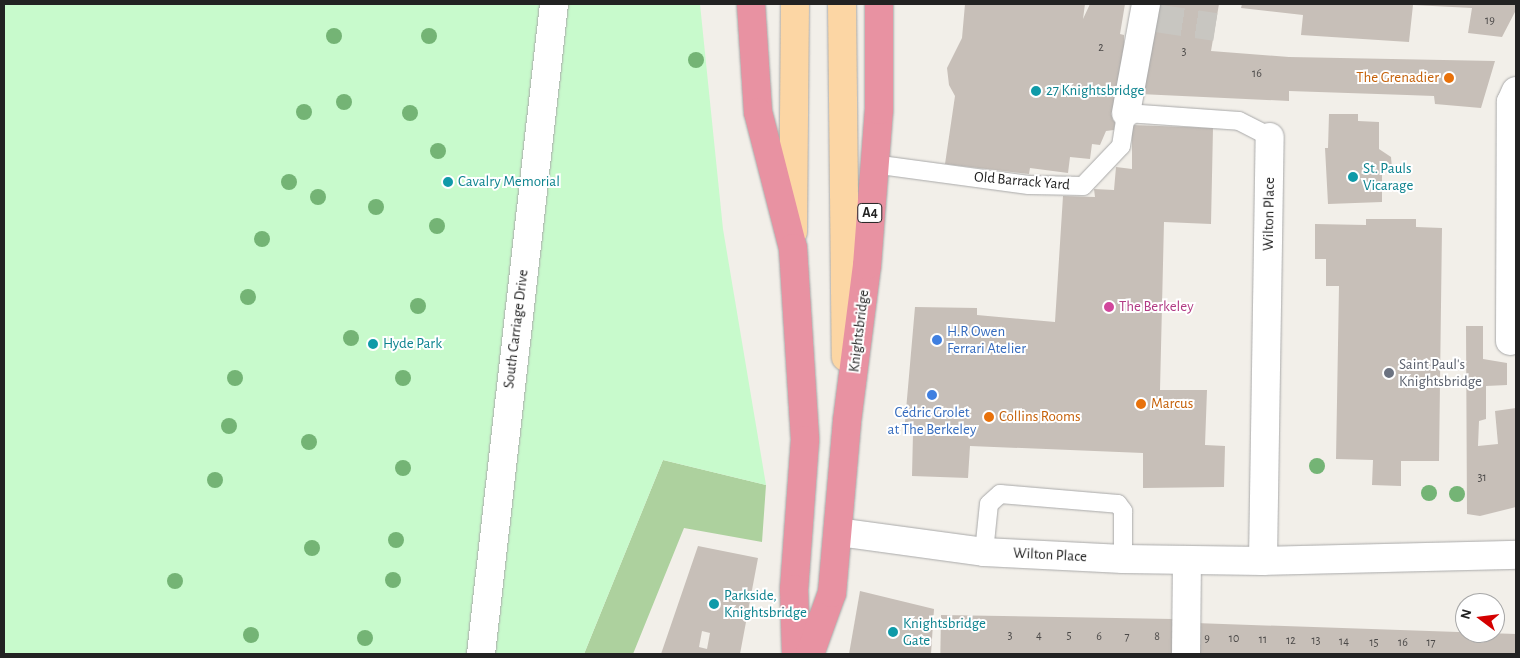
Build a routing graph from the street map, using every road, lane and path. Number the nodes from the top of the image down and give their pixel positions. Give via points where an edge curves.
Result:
1 (554, 4) edge
2 (751, 4) edge
3 (795, 4) edge
4 (842, 4) edge
5 (879, 4) edge
6 (1148, 13) edge
7 (1516, 91) edge
8 (1126, 113) junction
9 (1270, 137) joint
10 (873, 164) junction
11 (793, 248) junction
12 (1510, 341) dead end
13 (847, 421) junction
14 (838, 532) junction
15 (984, 552) junction
16 (1516, 555) edge
17 (1123, 559) junction
18 (1187, 560) junction
19 (1263, 561) junction
20 (481, 654) edge
21 (796, 654) edge
22 (810, 654) edge
23 (1186, 654) edge

1 - 20 street, South Carriage Drive
2 - 11 highway via 758,112
3 - 11 main road
4 - 13 main road, A4
5 - 10 highway, Knightsbridge / A4 via 879,110
6 - 8 street
7 - 12 street via 1511,102
8 - 9 lane via 1239,121
8 - 10 lane, Old Barrack Yard via 1121,146 1083,186 1029,185
9 - 19 street, Wilton Place
10 - 13 highway, Knightsbridge / A4 via 867,265
11 - 21 highway via 805,440 794,589
13 - 14 highway, Knightsbridge / A4
14 - 15 street, Wilton Place
14 - 22 highway, Knightsbridge / A4 via 832,593
15 - 17 street, Wilton Place
15 - 17 lane via 989,504 1000,494 1118,504 1123,511
16 - 19 street, Wilton Place
17 - 18 street, Wilton Place
18 - 19 street, Wilton Place
18 - 23 street

